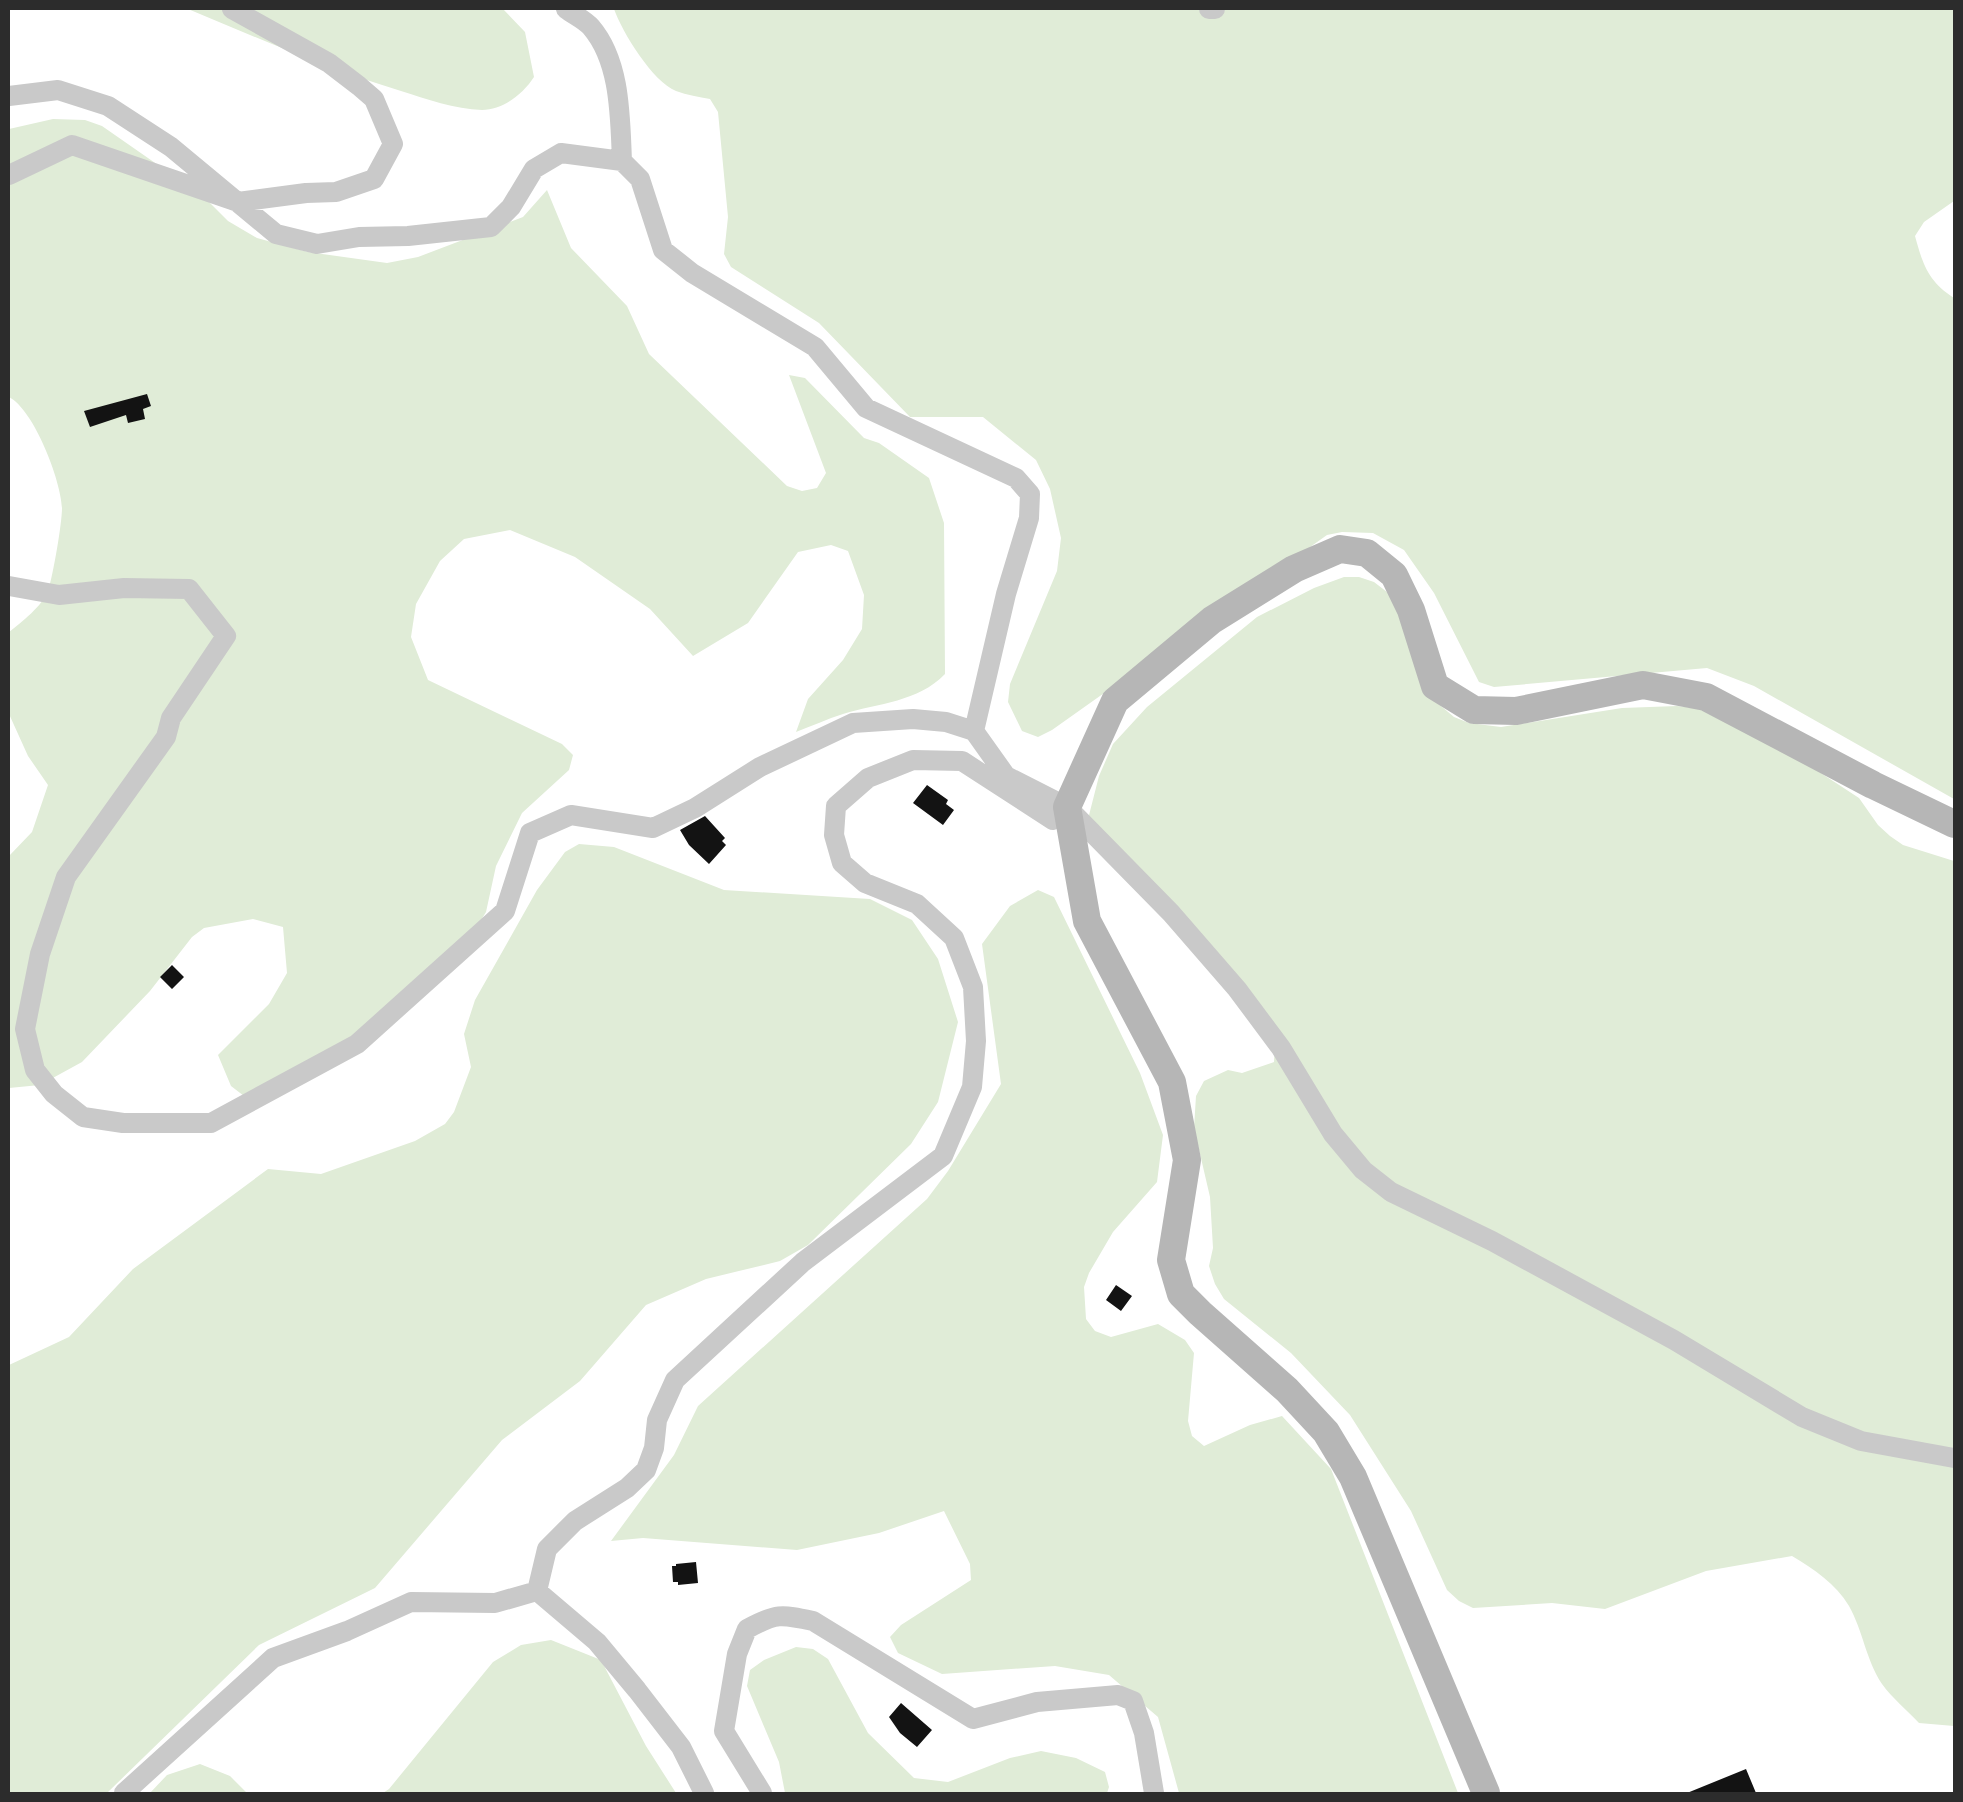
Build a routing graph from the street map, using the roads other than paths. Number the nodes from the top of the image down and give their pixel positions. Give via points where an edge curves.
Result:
1 (232, 9) edge
2 (566, 9) edge
3 (1209, 9) edge
4 (1215, 9) edge
5 (9, 96) edge
6 (622, 161) junction
7 (9, 175) edge
8 (238, 202) junction
9 (9, 586) edge
10 (974, 731) junction
11 (1067, 807) junction
12 (1954, 824) edge
13 (1954, 1458) edge
14 (537, 1591) junction
15 (124, 1793) edge
16 (704, 1793) edge
17 (762, 1793) edge
18 (1154, 1793) edge
19 (1486, 1793) edge

1 - 8 street via 329,63 359,86 374,99 393,144 374,179 336,192
2 - 6 street via 591,27 609,56 620,111
3 - 4 street
5 - 8 street via 58,90 108,106 171,147
6 - 8 street via 561,153 534,169 512,207 490,228 317,244 276,234
6 - 10 street via 640,179 663,250 692,272 814,347 866,408 1016,478 1030,494 1029,518 1006,594
7 - 8 street via 72,145
9 - 10 street via 59,595 124,588 189,589 226,636 171,718 166,737 66,877 40,954 25,1030 35,1070 54,1094 83,1117 123,1123 211,1123 357,1044 505,911 530,833 538,829 571,815 653,828 695,808 760,767 853,723 913,719 946,722
10 - 11 street via 1006,776
11 - 12 street via 1115,701 1212,620 1294,569 1340,549 1367,553 1394,575 1411,610 1435,686 1474,710 1516,711 1643,685 1706,697
11 - 13 street via 1171,913 1237,989 1281,1048 1333,1134 1363,1170 1391,1192 1674,1340 1802,1417 1860,1441
11 - 14 street via 1053,820 962,761 913,760 868,778 836,806 834,835 842,863 865,883 916,904 954,938 973,987 976,1041 972,1087 943,1156 803,1262 675,1380 657,1420 654,1448 646,1470 627,1488 575,1521 547,1549
11 - 19 street via 1087,921 1172,1082 1187,1160 1170,1260 1181,1294 1287,1390 1326,1432 1353,1477
14 - 15 street via 495,1603 411,1602 347,1631 273,1658
14 - 16 street via 597,1642 637,1690 681,1747
17 - 18 street via 724,1730 729,1691 736,1654 747,1629 771,1616 788,1615 814,1622 973,1719 1037,1702 1118,1695 1133,1702 1144,1733

